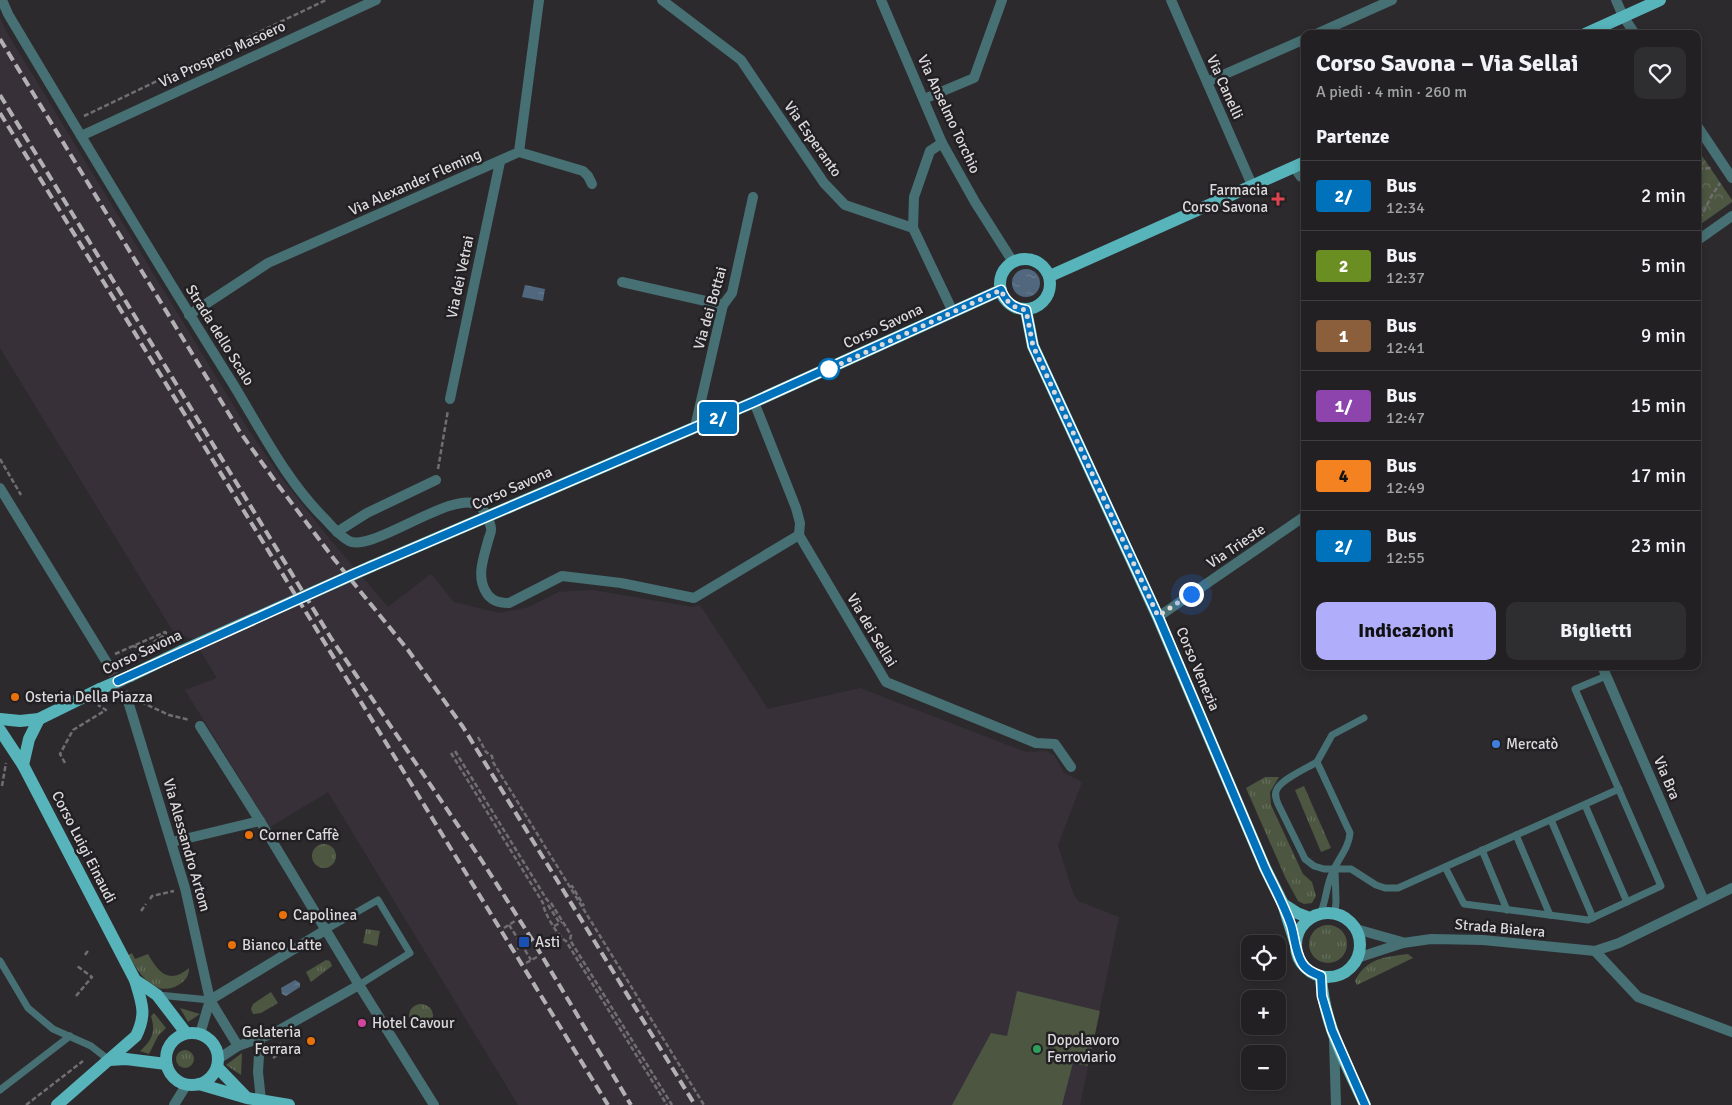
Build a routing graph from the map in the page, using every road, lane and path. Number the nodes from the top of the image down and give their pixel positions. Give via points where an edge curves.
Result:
1 (2, 0) edge
2 (326, 0) edge
3 (376, 0) edge
4 (539, 0) edge
5 (662, 0) edge
6 (881, 0) edge
7 (1002, 0) edge
8 (1171, 0) edge
9 (1392, 0) edge
10 (1616, 0) edge
11 (1660, 0) edge
12 (1623, 16) junction
13 (1325, 30) edge
14 (1593, 30) edge
15 (1632, 30) edge
16 (1301, 41) edge
17 (1207, 82) junction
18 (924, 99) junction
19 (73, 122) junction
20 (1701, 131) edge
21 (81, 136) junction
22 (942, 143) junction
23 (519, 152) junction
24 (500, 162) junction
25 (1300, 168) edge
26 (1732, 177) edge
27 (592, 184) dead end
28 (1252, 185) junction
29 (753, 197) dead end
30 (1701, 215) edge
31 (1732, 216) edge
32 (913, 228) junction
33 (1701, 238) edge
34 (1013, 262) junction
35 (1050, 276) junction
36 (622, 282) dead end
37 (1001, 290) junction
38 (724, 305) junction
39 (1026, 310) junction
40 (953, 312) junction
41 (189, 315) junction
42 (450, 399) joint
43 (754, 402) junction
44 (696, 427) junction
45 (436, 480) joint
46 (0, 488) edge
47 (487, 517) junction
48 (1301, 519) edge
49 (337, 532) junction
50 (799, 535) junction
51 (1158, 616) junction
52 (133, 646) junction
53 (150, 652) dead end
54 (114, 655) dead end
55 (142, 656) dead end
56 (109, 666) tunnel mouth
57 (1604, 671) edge
58 (128, 701) tunnel mouth
59 (98, 704) dead end
60 (1364, 718) dead end
61 (0, 719) edge
62 (39, 719) junction
63 (200, 726) dead end
64 (0, 730) edge
65 (478, 737) dead end
66 (454, 751) dead end
67 (451, 753) dead end
68 (6, 760) dead end
69 (1317, 762) junction
70 (65, 763) dead end
71 (23, 765) junction
72 (1070, 767) dead end
73 (2, 786) dead end
74 (1619, 789) junction
75 (1585, 805) junction
76 (1551, 820) junction
77 (260, 821) junction
78 (1516, 835) junction
79 (172, 842) junction
80 (1482, 850) junction
81 (1446, 867) junction
82 (1334, 869) junction
83 (185, 888) junction
84 (1732, 888) edge
85 (150, 899) dead end
86 (1704, 901) junction
87 (1627, 902) junction
88 (146, 904) dead end
89 (550, 904) junction
90 (1283, 904) junction
91 (543, 908) junction
92 (1507, 910) junction
93 (141, 911) dead end
94 (1335, 914) junction
95 (1550, 915) junction
96 (1315, 916) junction
97 (1594, 918) junction
98 (515, 921) dead end
99 (560, 923) junction
100 (509, 925) junction
101 (554, 926) junction
102 (504, 928) dead end
103 (327, 929) junction
104 (1356, 929) junction
105 (529, 942) dead end
106 (1403, 943) junction
107 (1296, 945) junction
108 (523, 947) junction
109 (89, 949) dead end
110 (517, 949) dead end
111 (1595, 951) junction
112 (85, 955) dead end
113 (538, 956) dead end
114 (1357, 958) junction
115 (531, 960) junction
116 (0, 962) edge
117 (526, 963) dead end
118 (77, 966) dead end
119 (1321, 976) junction
120 (134, 980) junction
121 (359, 984) junction
122 (157, 995) junction
123 (76, 996) dead end
124 (210, 1000) junction
125 (1732, 1032) edge
126 (186, 1033) junction
127 (200, 1034) junction
128 (70, 1036) junction
129 (1334, 1036) junction
130 (260, 1039) junction
131 (238, 1046) junction
132 (285, 1050) dead end
133 (273, 1058) dead end
134 (109, 1060) junction
135 (83, 1061) dead end
136 (218, 1063) junction
137 (166, 1064) junction
138 (193, 1084) junction
139 (0, 1090) edge
140 (247, 1098) junction
141 (65, 1103) edge
142 (262, 1103) edge
143 (26, 1105) edge
144 (174, 1105) edge
145 (289, 1105) edge
146 (434, 1105) edge
147 (667, 1105) edge
148 (672, 1105) edge
149 (704, 1105) edge
150 (1336, 1105) edge
151 (1365, 1105) edge

1 - 19 street, Strada dello Scalo
2 - 19 path
3 - 21 street, Via Prospero Masoero
4 - 23 street
5 - 32 street, Via Esperanto via 741,60 824,183 846,204
6 - 18 street, Via Anselmo Torchio
7 - 18 street via 974,78
8 - 17 street, Via Canelli
9 - 13 street
10 - 12 street
11 - 12 main road
12 - 14 main road
12 - 15 street
16 - 17 street
17 - 28 street, Via Canelli
18 - 22 street, Via Anselmo Torchio
19 - 21 street, Strada dello Scalo
20 - 26 street
21 - 41 street, Strada dello Scalo
22 - 32 street via 930,151 914,197
22 - 34 street, Via Anselmo Torchio
23 - 24 street, Via Alexander Fleming
23 - 27 street via 583,171
24 - 41 street, Via Alexander Fleming via 268,263
24 - 42 street, Via dei Vetrai
25 - 28 main road
26 - 30 path via 1720,183
28 - 35 main road
29 - 38 street, Via dei Bottai via 732,293
31 - 33 street
32 - 40 street
34 - 35 main road via 1027,258 1035,260
34 - 37 main road via 1002,274
35 - 39 main road via 1050,292 1046,299
36 - 38 street
37 - 39 main road via 1010,304
37 - 40 main road, Corso Savona
38 - 44 street, Via dei Bottai
39 - 51 main road, Corso Venezia via 1033,346
40 - 43 main road, Corso Savona
41 - 49 street, Strada dello Scalo via 292,479
42 - 45 path
43 - 44 main road, Corso Savona
43 - 50 street, Via dei Sellai via 796,508
44 - 47 main road, Corso Savona
45 - 49 street via 367,513
46 - 56 street
47 - 49 street, Strada dello Scalo via 482,506 472,501 456,504 358,543
47 - 50 street via 492,529 481,577 487,595 501,603 562,576 621,583 694,598
47 - 62 main road, Corso Savona, bridge via 182,651
48 - 51 street, Via Trieste
50 - 72 street, Via dei Sellai via 886,682 1036,743 1055,744
51 - 90 main road, Corso Venezia
52 - 53 path via 166,632 144,648 170,641
52 - 54 path
52 - 55 path via 143,649 135,659
57 - 74 lane via 1576,690
57 - 86 street, Via Bra
58 - 79 street, Via Alessandro Artom
59 - 70 path via 106,710 73,730 60,754
60 - 69 lane via 1332,735
61 - 62 main road, Corso Savona
62 - 71 main road via 29,739
63 - 77 street
64 - 71 main road, Corso Luigi Einaudi
65 - 149 path
66 - 89 path
67 - 91 path via 543,903
68 - 73 path
69 - 82 lane via 1350,833
69 - 82 lane via 1278,786 1276,797 1305,859 1314,866
71 - 120 main road, Corso Luigi Einaudi
74 - 75 lane
74 - 87 lane via 1661,886
75 - 76 lane
75 - 87 lane
76 - 78 lane
76 - 97 lane
77 - 79 street
77 - 103 street
78 - 80 lane
78 - 95 lane
79 - 83 street, Via Alessandro Artom
80 - 81 lane
80 - 92 lane
81 - 82 lane via 1393,889 1376,885 1351,869
81 - 92 lane via 1464,904
82 - 94 lane
82 - 96 lane via 1323,907
83 - 85 path
83 - 124 street, Via Alessandro Artom
84 - 86 street, Strada Bialera
86 - 111 street, Strada Bialera
87 - 97 lane
88 - 93 path
89 - 91 path
89 - 99 path
90 - 96 main road via 1297,913
90 - 107 main road, Corso Venezia
91 - 101 path
92 - 95 lane
94 - 96 main road
94 - 104 main road
95 - 97 lane
96 - 107 main road via 1300,929
98 - 100 path
99 - 101 path
99 - 148 path via 571,935 570,940
100 - 102 path
100 - 108 path
101 - 147 path
103 - 121 street
103 - 121 lane via 378,900 410,953
103 - 124 street
104 - 106 street, Strada Bialera
104 - 114 main road via 1360,947
105 - 108 path
106 - 111 street, Strada Bialera via 1452,939
106 - 114 street, Strada Bialera
107 - 119 main road via 1303,964
108 - 110 path
108 - 115 path
109 - 112 path
111 - 125 street via 1638,997
113 - 115 path
114 - 119 main road via 1342,973
115 - 117 path
116 - 128 lane via 28,1008 52,1028
118 - 123 path via 92,977
119 - 129 main road via 1322,996
120 - 122 main road, Corso Luigi Einaudi
120 - 134 main road, Corso Luigi Einaudi via 143,1008 142,1024 136,1036
121 - 130 street
121 - 146 street
122 - 124 lane
122 - 126 main road, Corso Luigi Einaudi
124 - 127 street
124 - 131 street
126 - 127 main road
126 - 137 main road via 168,1048
127 - 136 main road via 214,1043
128 - 134 lane via 92,1046
128 - 139 lane
129 - 150 street
129 - 151 main road
130 - 131 street
130 - 142 street via 258,1072
131 - 136 street
132 - 133 path
134 - 137 main road
134 - 141 main road, Corso Luigi Einaudi
135 - 143 path
136 - 138 main road via 207,1080
136 - 140 main road
137 - 138 main road via 173,1077
138 - 140 main road
138 - 144 street
140 - 142 main road
142 - 145 main road

